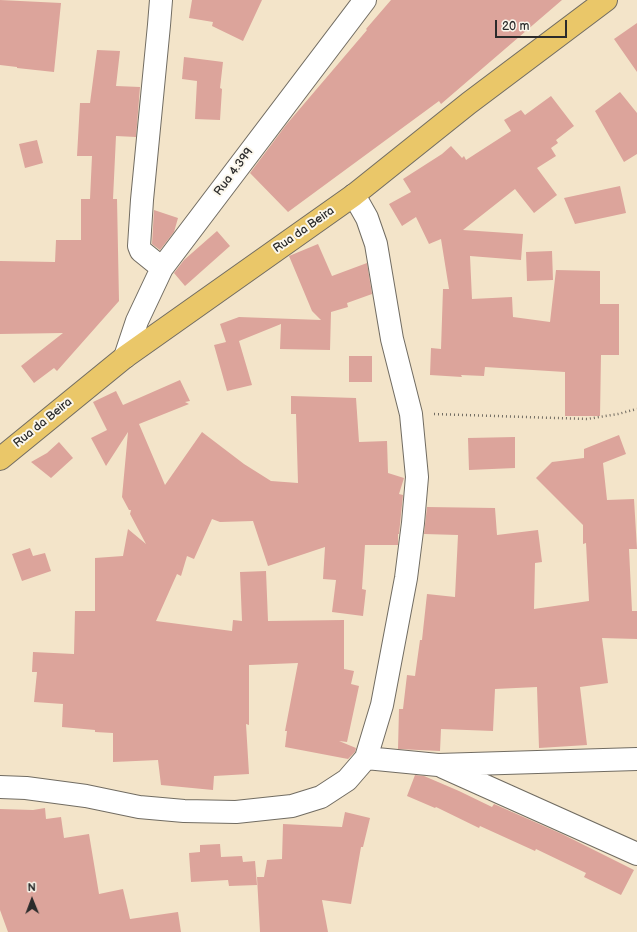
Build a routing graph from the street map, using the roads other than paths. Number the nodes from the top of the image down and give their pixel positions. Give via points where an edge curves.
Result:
1 (161, 0) edge
2 (365, 0) edge
3 (606, 0) edge
4 (354, 195) junction
5 (162, 268) junction
6 (125, 357) junction
7 (0, 459) edge
8 (366, 758) junction
9 (637, 759) edge
10 (438, 765) junction
11 (0, 787) edge
12 (637, 854) edge

1 - 5 street via 139,246 141,251
2 - 5 street, Rua 4.399
3 - 4 main road, Rua da Beira via 469,103
4 - 6 main road, Rua da Beira
4 - 8 street via 367,218 376,244 392,339 411,414 417,476 406,578 382,705
5 - 6 street, Rua 4.399 via 137,321
6 - 7 main road, Rua da Beira
8 - 10 street
8 - 11 street via 347,780 321,797 292,806 236,812 147,808 86,796
9 - 10 street
10 - 12 street

